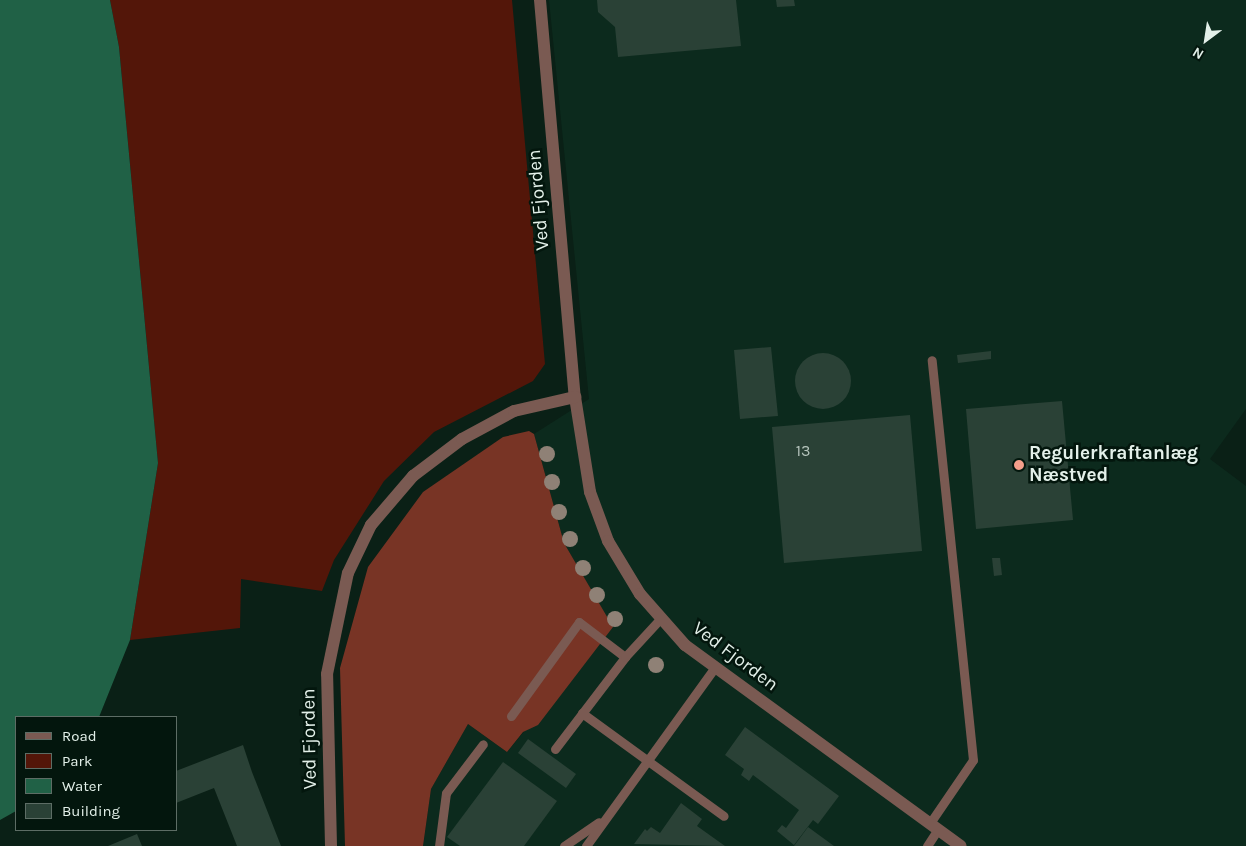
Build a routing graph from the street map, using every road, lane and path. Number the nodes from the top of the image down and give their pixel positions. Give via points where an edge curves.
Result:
1 (540, 0) edge
2 (932, 360) dead end
3 (575, 397) junction
4 (661, 618) junction
5 (625, 657) junction
6 (715, 667) junction
7 (582, 713) junction
8 (511, 716) dead end
9 (483, 744) dead end
10 (555, 750) dead end
11 (647, 760) junction
12 (724, 816) dead end
13 (605, 819) junction
14 (934, 826) junction
15 (331, 846) edge
16 (439, 846) edge
17 (564, 846) edge
18 (586, 846) edge
19 (927, 846) edge
20 (961, 846) edge

1 - 3 street, Ved Fjorden
2 - 14 lane via 973,760
3 - 4 street, Ved Fjorden via 590,492 608,541 640,594
3 - 15 street, Ved Fjorden via 514,411 462,438 413,476 371,525 348,573 327,674
4 - 5 lane
4 - 6 street, Ved Fjorden via 685,645
5 - 7 lane
5 - 8 lane via 579,622
6 - 11 lane
6 - 14 street, Ved Fjorden
7 - 10 lane
7 - 11 lane
9 - 16 lane via 446,793
11 - 12 lane
11 - 13 lane
13 - 17 lane
13 - 18 lane
14 - 19 lane
14 - 20 street, Ved Fjorden

